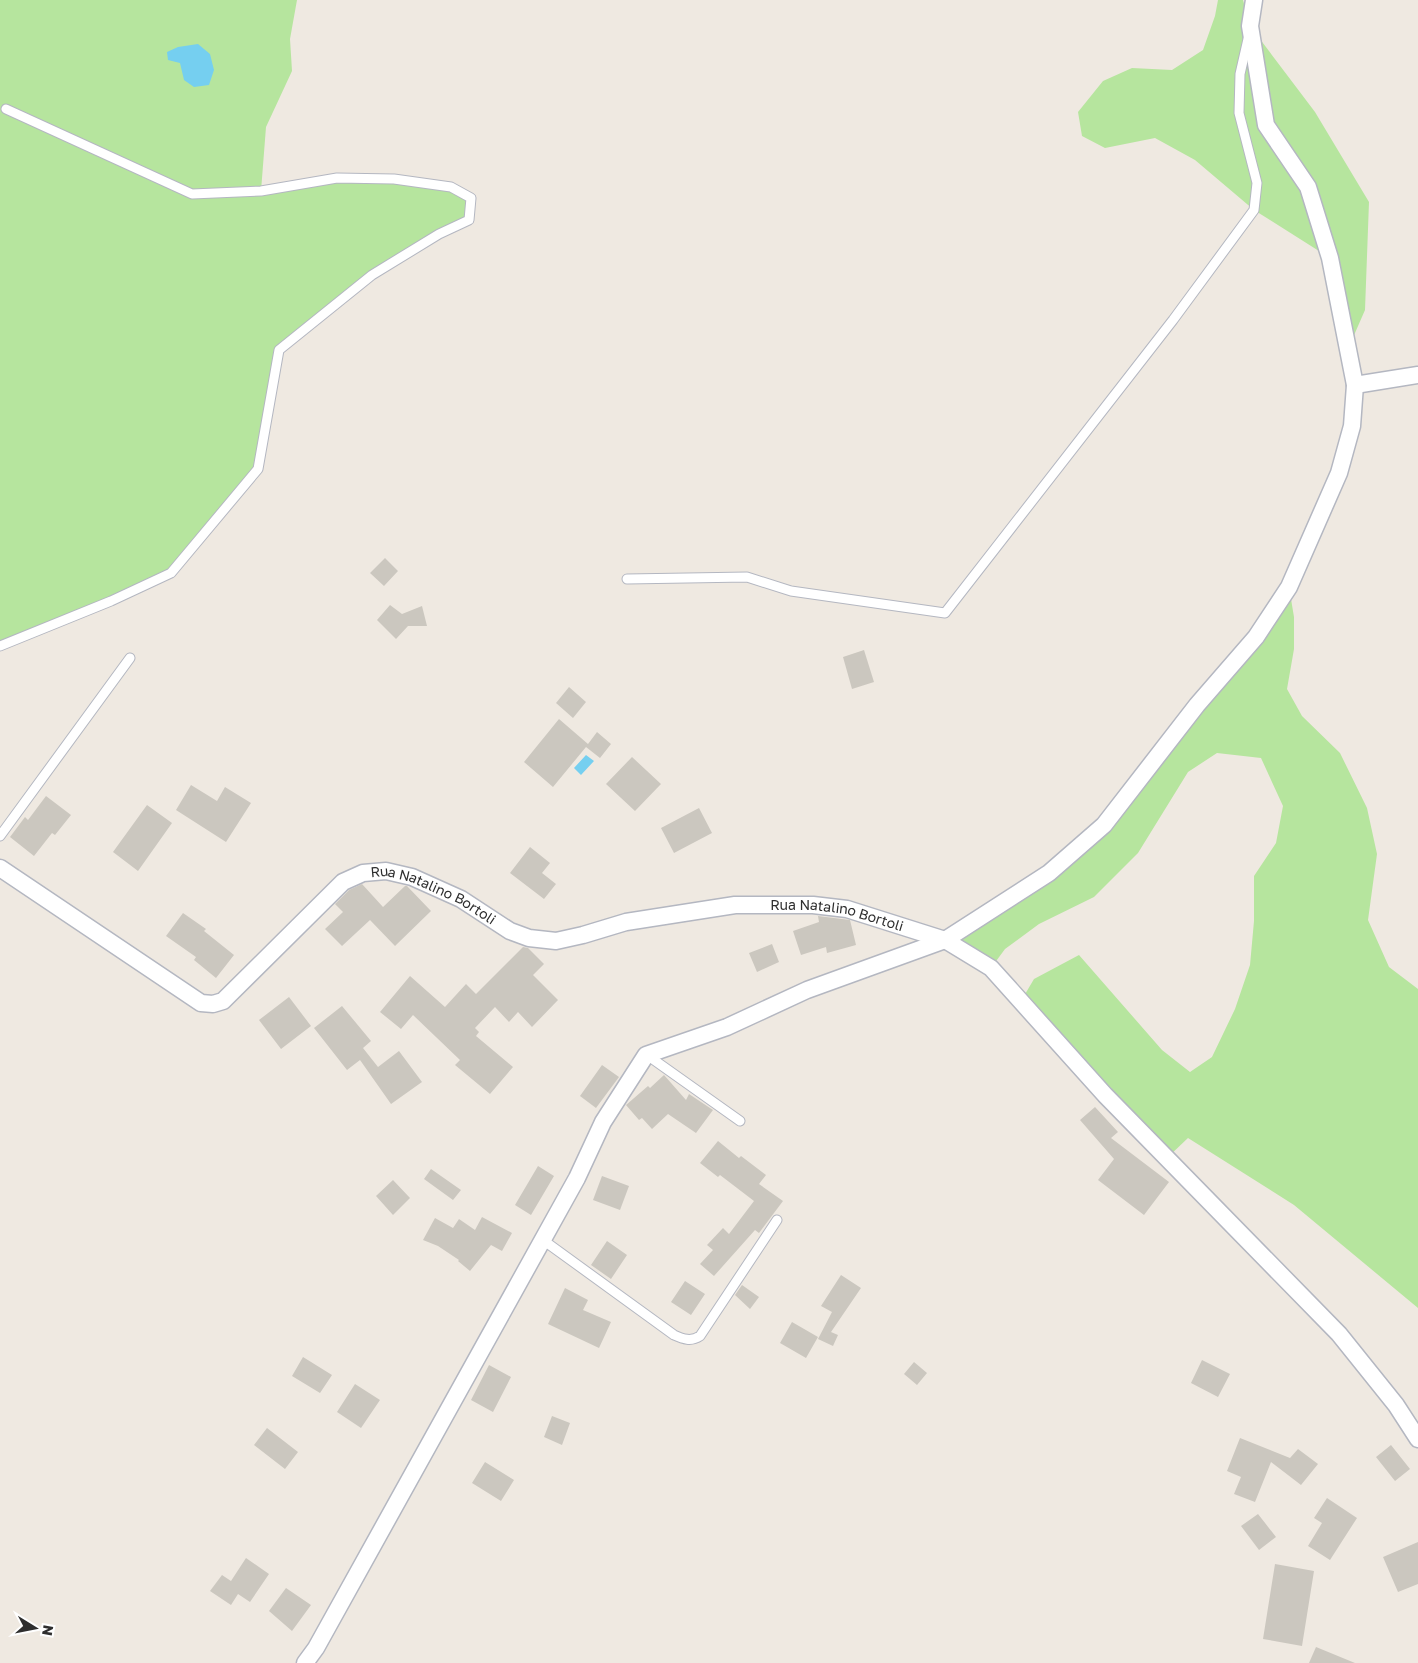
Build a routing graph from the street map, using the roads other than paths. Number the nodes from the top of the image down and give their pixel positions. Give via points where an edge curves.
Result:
1 (1254, 0) edge
2 (1250, 26) junction
3 (6, 109) dead end
4 (1418, 375) edge
5 (1355, 386) junction
6 (627, 579) dead end
7 (0, 646) edge
8 (130, 658) dead end
9 (0, 836) edge
10 (0, 868) edge
11 (945, 940) junction
12 (646, 1055) junction
13 (740, 1122) dead end
14 (777, 1220) dead end
15 (542, 1240) junction
16 (1418, 1439) edge
17 (305, 1663) edge

1 - 2 street
2 - 5 street via 1266,125 1308,187 1330,258
2 - 6 lane via 1240,74 1240,113 1257,183 1254,210 1173,320 945,613 791,591 747,576
3 - 7 lane via 192,194 261,192 337,178 394,179 451,188 471,198 469,220 372,275 279,350 258,469 171,573
4 - 5 street
5 - 11 street via 1352,426 1339,473 1289,588 1256,637 1197,705 1104,825 1049,873
8 - 9 lane
10 - 11 street, Rua Natalino Bortoli via 201,1003 213,1004 223,1001 343,882 363,873 412,876 461,899 510,932 529,938 556,941 626,922 735,905 813,905 847,909
11 - 12 street via 807,990 727,1027
11 - 16 street, Rua Natalino Bortoli via 991,968 1105,1094 1339,1334 1396,1405
12 - 13 lane
12 - 15 street via 603,1122 577,1178
14 - 15 lane via 700,1336 694,1340 674,1335
15 - 17 street

